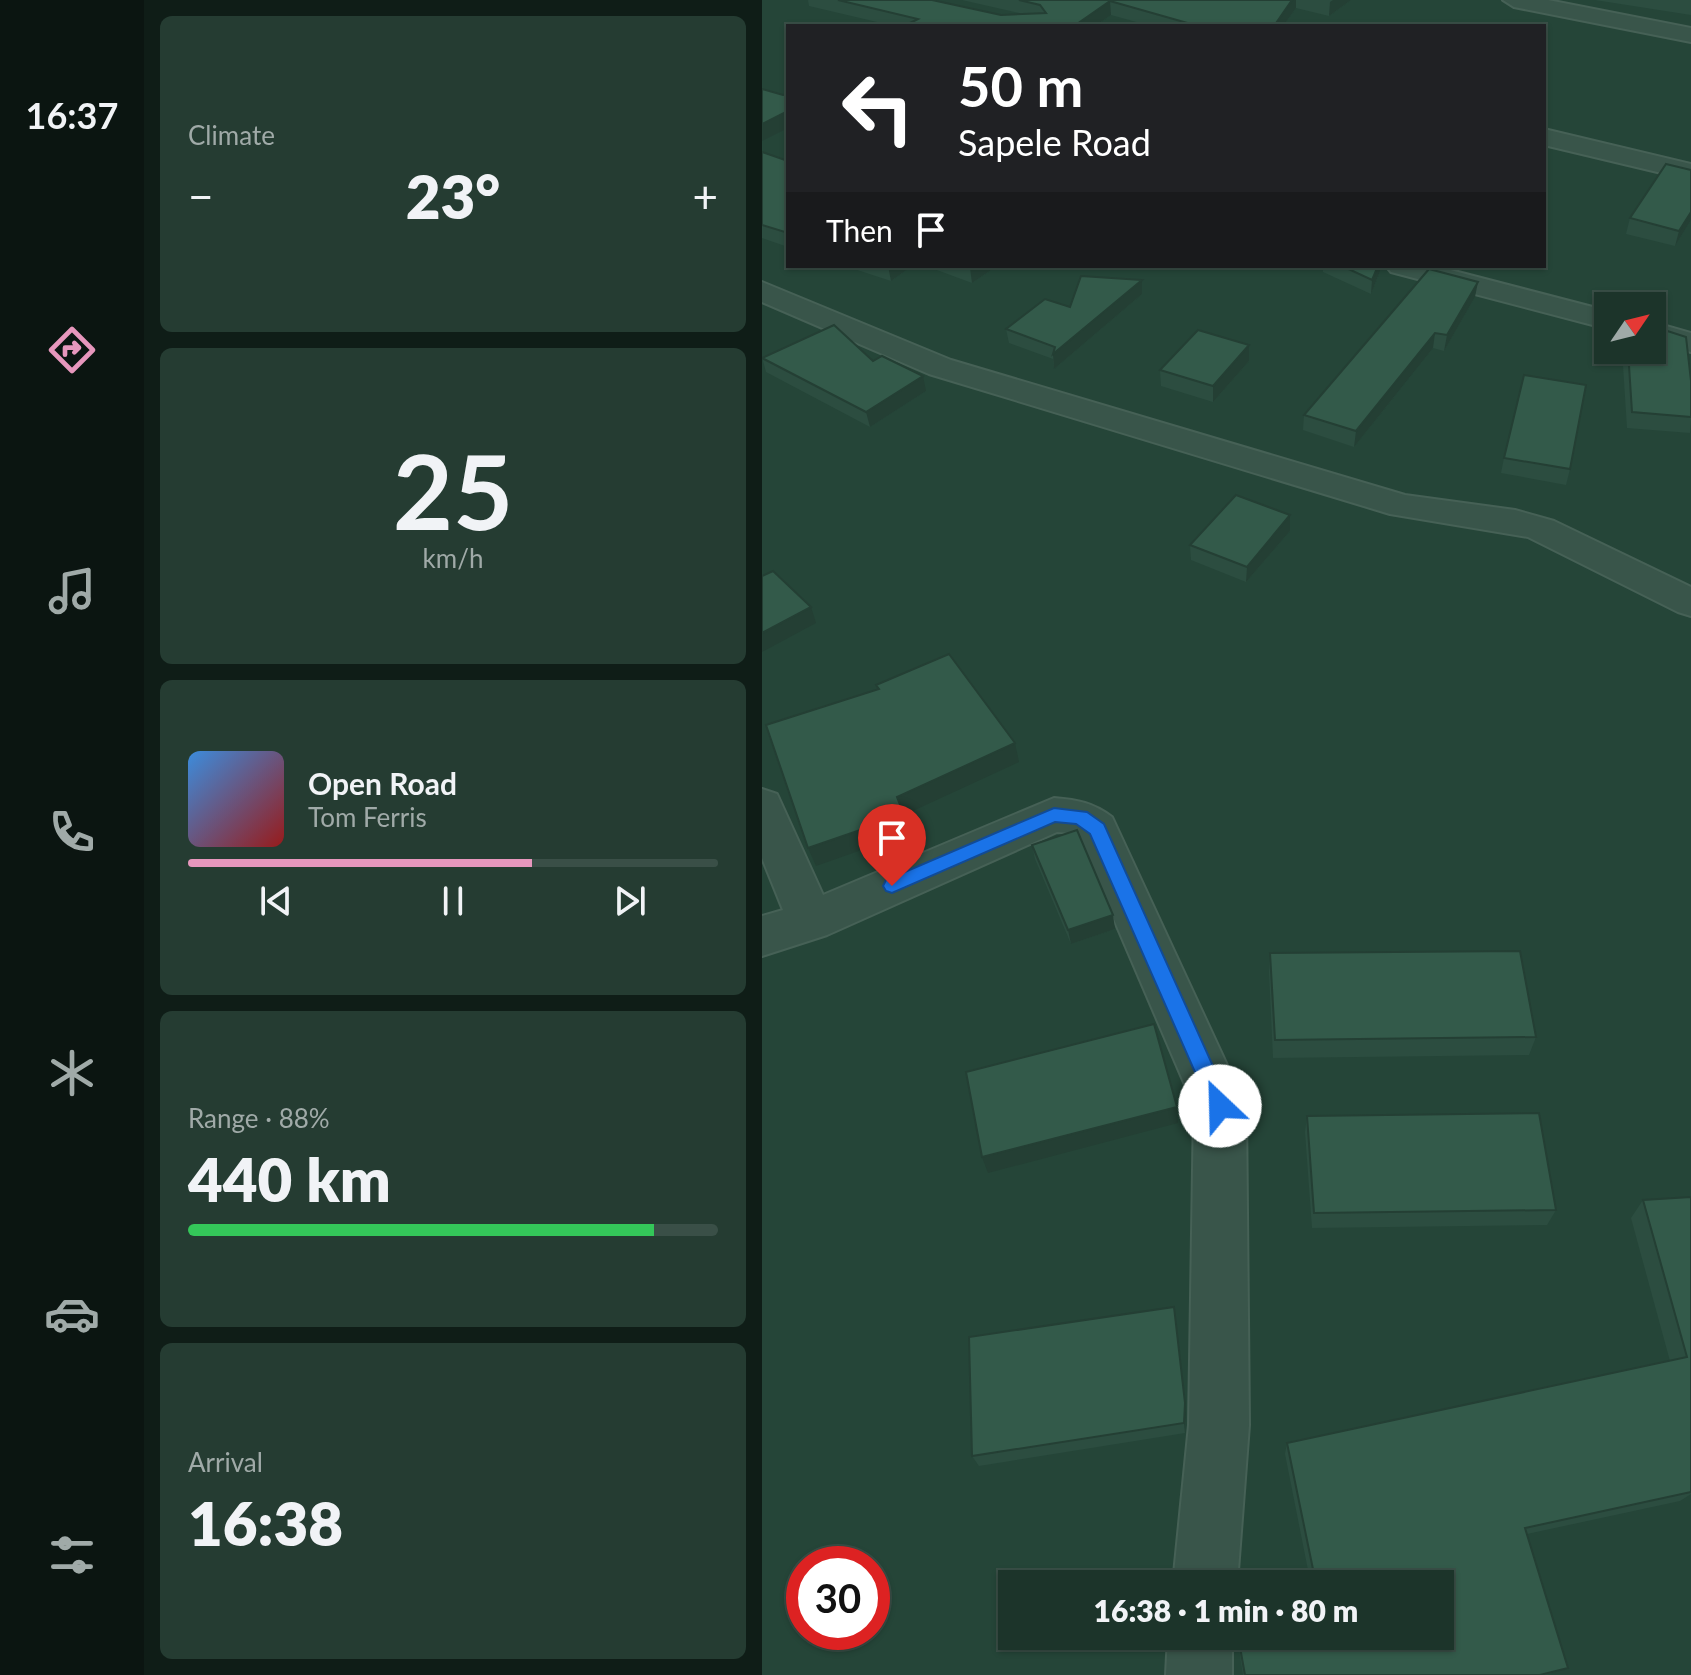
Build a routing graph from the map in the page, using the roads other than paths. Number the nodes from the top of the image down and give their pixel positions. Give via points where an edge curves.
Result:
1 (1514, 0) edge
2 (1691, 35) edge
3 (1546, 137) edge
4 (1691, 172) edge
5 (1409, 268) edge
6 (762, 291) edge
7 (1594, 316) edge
8 (1666, 335) edge
9 (1691, 343) edge
10 (1687, 606) edge
11 (762, 806) edge
12 (811, 921) junction
13 (762, 936) edge
14 (1206, 1570) edge
15 (1200, 1650) edge
16 (1199, 1675) edge

1 - 2 street
3 - 4 street
5 - 7 street
6 - 10 street via 940,367 1402,506 1541,529
8 - 9 street
11 - 12 street
12 - 13 street
12 - 14 street via 1054,815 1080,817 1097,829 1220,1106 1219,1425
15 - 16 street

